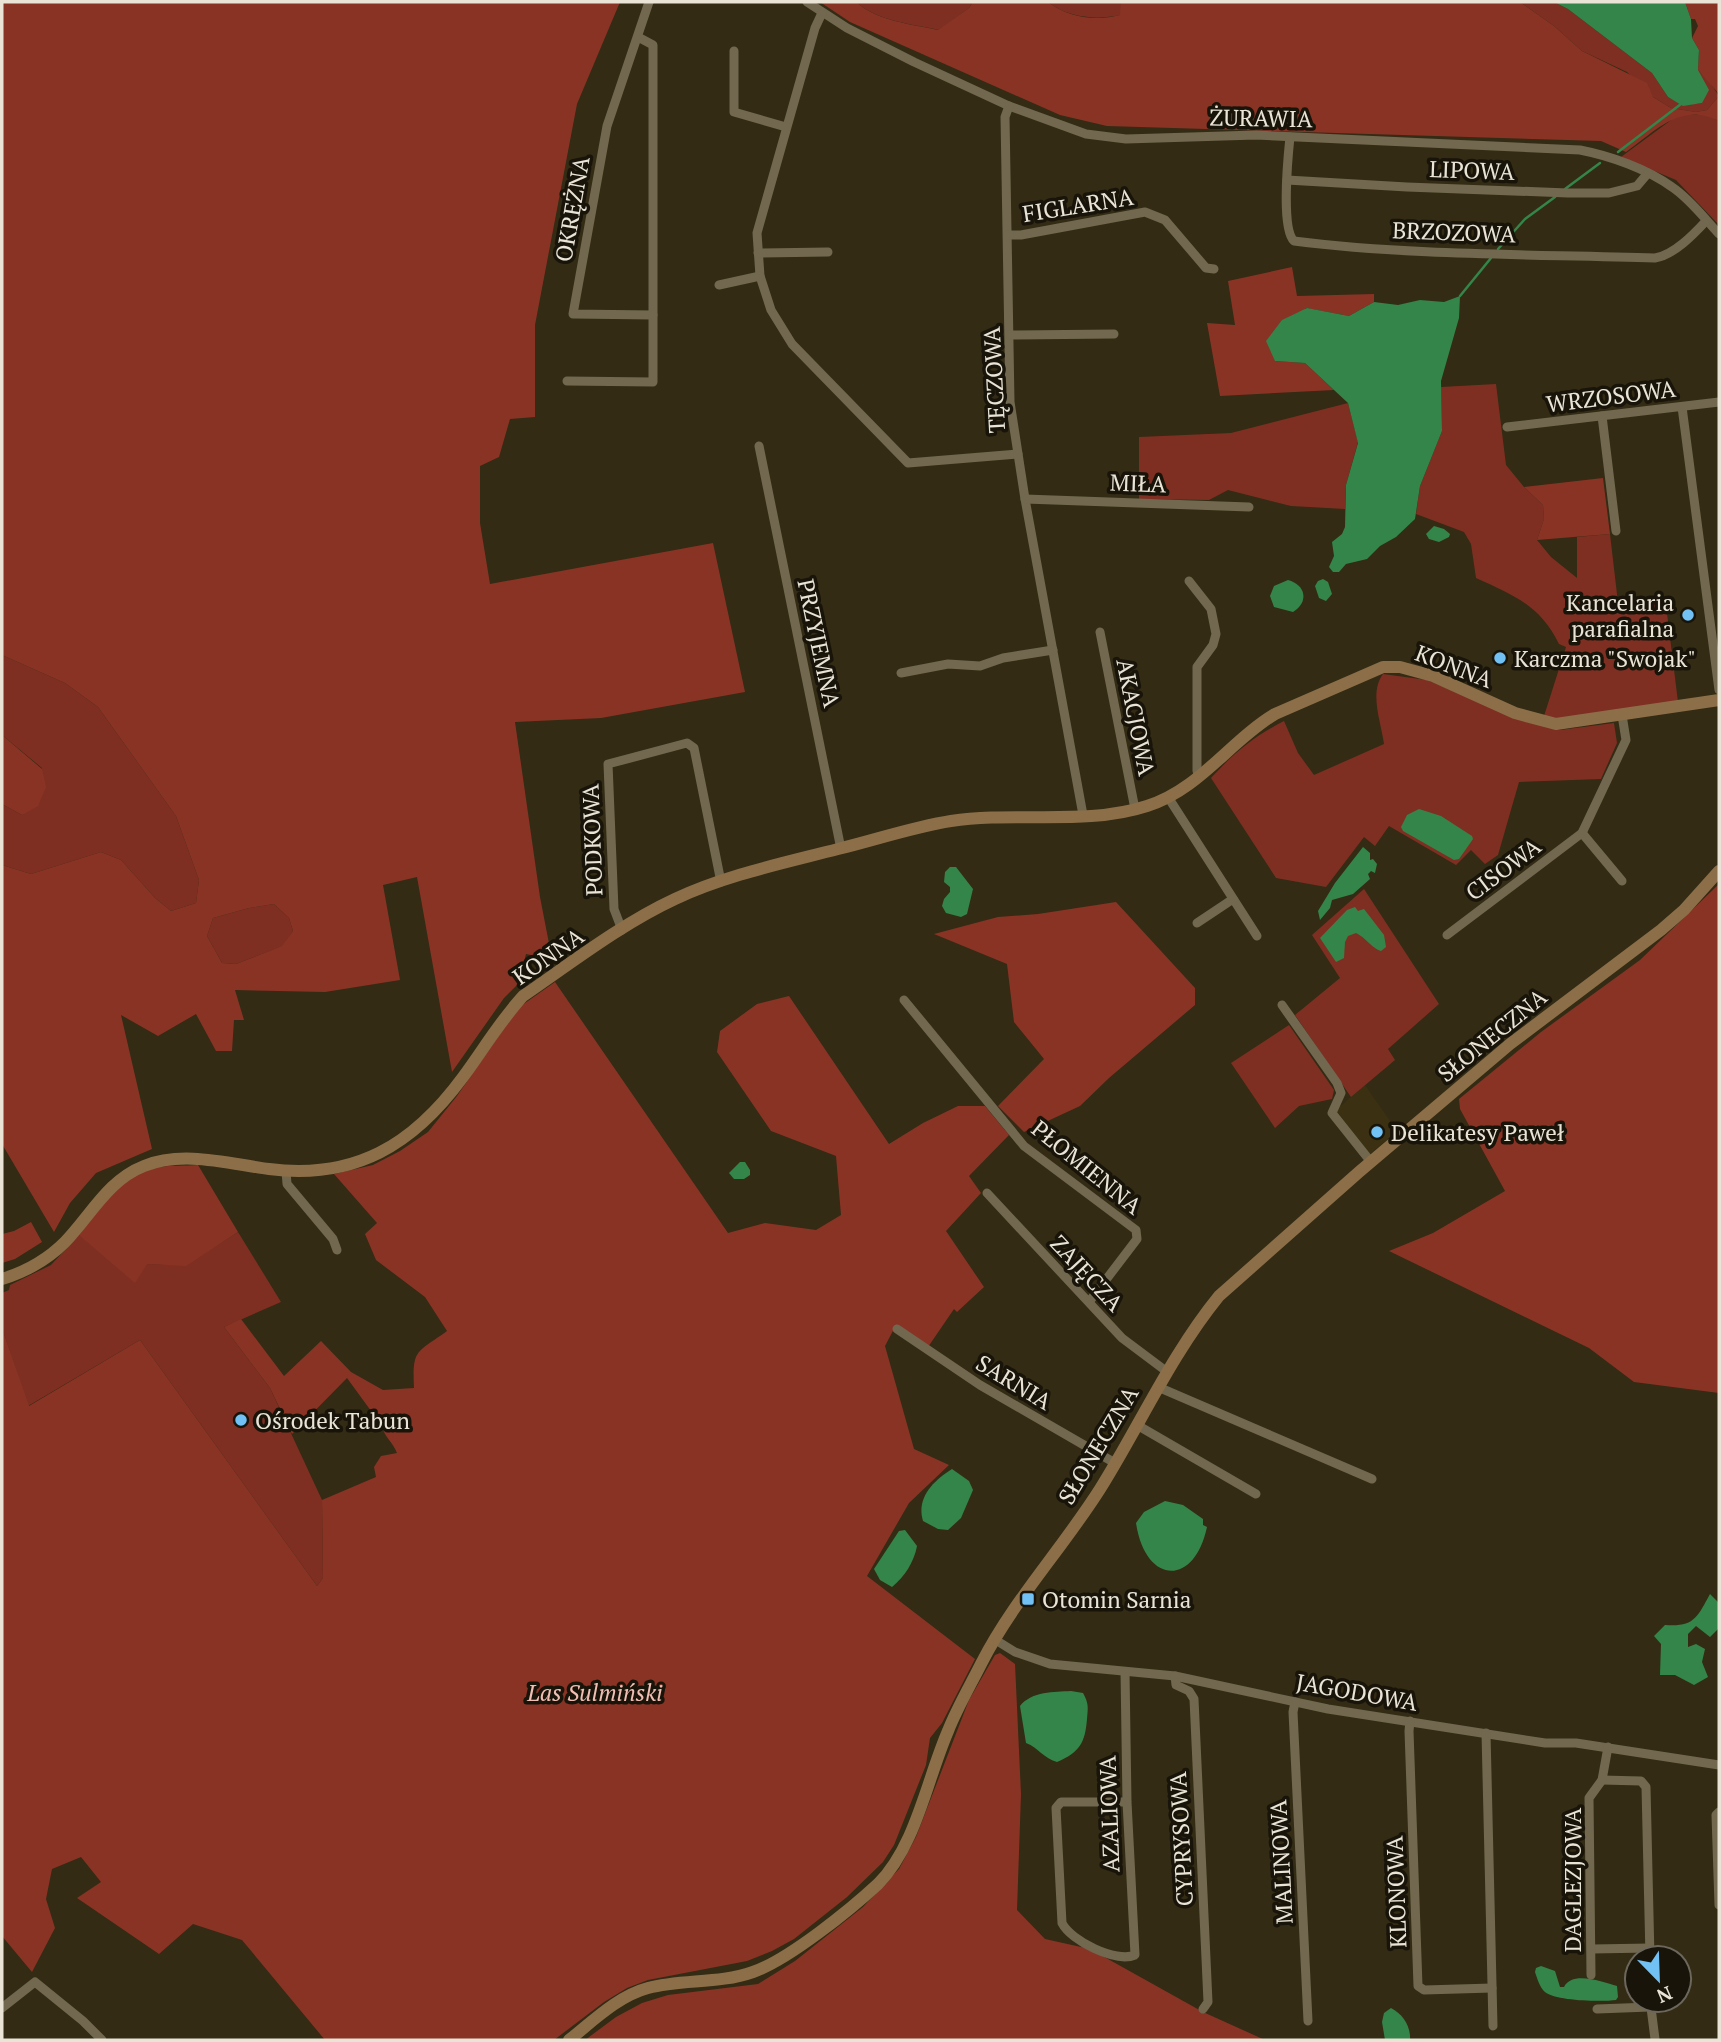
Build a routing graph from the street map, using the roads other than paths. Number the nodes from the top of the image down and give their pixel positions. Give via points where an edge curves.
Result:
1 (649, 2) edge
2 (807, 2) edge
3 (822, 13) junction
4 (638, 37) junction
5 (734, 51) dead end
6 (1009, 106) junction
7 (786, 127) junction
8 (1290, 136) junction
9 (1648, 173) junction
10 (1287, 180) junction
11 (1706, 220) junction
12 (1719, 234) edge
13 (1008, 236) junction
14 (828, 252) dead end
15 (758, 253) junction
16 (1214, 269) dead end
17 (760, 276) junction
18 (719, 285) dead end
19 (653, 315) junction
20 (1114, 334) dead end
21 (1010, 335) junction
22 (567, 381) dead end
23 (1719, 402) edge
24 (1682, 407) junction
25 (1602, 416) junction
26 (1507, 427) dead end
27 (759, 446) dead end
28 (1018, 454) junction
29 (1025, 499) junction
30 (1249, 507) dead end
31 (1616, 531) dead end
32 (1189, 581) dead end
33 (1100, 632) dead end
34 (1053, 650) junction
35 (901, 673) dead end
36 (1719, 690) edge
37 (1719, 700) edge
38 (1622, 715) junction
39 (1201, 775) junction
40 (1168, 797) junction
41 (1135, 809) junction
42 (1083, 815) junction
43 (1582, 833) junction
44 (841, 849) junction
45 (1719, 871) edge
46 (1622, 881) dead end
47 (721, 882) junction
48 (1233, 899) junction
49 (1197, 923) dead end
50 (622, 930) junction
51 (1447, 935) dead end
52 (1257, 936) dead end
53 (904, 1000) dead end
54 (1282, 1005) dead end
55 (1371, 1162) junction
56 (286, 1171) junction
57 (987, 1193) dead end
58 (337, 1250) dead end
59 (2, 1279) edge
60 (1088, 1302) junction
61 (897, 1329) dead end
62 (1166, 1371) junction
63 (1158, 1387) junction
64 (1136, 1425) junction
65 (1115, 1463) junction
66 (1372, 1479) dead end
67 (1256, 1494) dead end
68 (994, 1639) junction
69 (1125, 1672) junction
70 (1175, 1676) junction
71 (1295, 1702) junction
72 (1410, 1721) junction
73 (1486, 1733) junction
74 (1608, 1747) junction
75 (1719, 1765) edge
76 (1602, 1780) junction
77 (1127, 1801) junction
78 (1718, 1813) edge
79 (1719, 1891) edge
80 (1719, 1905) edge
81 (1650, 1944) edge
82 (1592, 1949) junction
83 (1623, 1951) edge
84 (1591, 1975) dead end
85 (1492, 1988) junction
86 (1623, 2007) edge
87 (2, 2008) edge
88 (1203, 2009) dead end
89 (1597, 2009) dead end
90 (1651, 2014) edge
91 (1308, 2021) dead end
92 (1493, 2026) dead end
93 (1655, 2039) edge
94 (102, 2040) edge
95 (569, 2040) edge

1 - 4 street, OKRĘŻNA
2 - 3 street, ŻURAWIA
3 - 6 street, ŻURAWIA
3 - 7 street
4 - 19 street via 653,45
4 - 19 street, OKRĘŻNA via 607,126 573,314
5 - 7 street via 734,112
6 - 8 street, ŻURAWIA via 1073,130 1108,137
6 - 13 street, TĘCZOWA via 1005,117
7 - 15 street via 757,233
8 - 9 street, ŻURAWIA via 1580,149
8 - 10 street, BRZOZOWA
9 - 10 street, LIPOWA via 1637,186 1595,193
9 - 11 street, ŻURAWIA via 1674,188
10 - 11 street, BRZOZOWA via 1291,239 1328,245 1655,258 1671,251
11 - 12 street, ŻURAWIA
13 - 16 street, FIGLARNA via 1145,212 1162,218 1206,268
13 - 21 street, TĘCZOWA
14 - 15 street
15 - 17 street
17 - 18 street
17 - 28 street via 771,310 792,344 908,463
19 - 22 street via 653,382
20 - 21 street
21 - 28 street, TĘCZOWA via 1010,402
23 - 24 street, WRZOSOWA
24 - 25 street, WRZOSOWA
24 - 36 street
25 - 26 street, WRZOSOWA
25 - 31 street
27 - 44 street, PRZYJEMNA
28 - 29 street, TĘCZOWA
29 - 30 street, MIŁA
29 - 34 street, TĘCZOWA
32 - 39 street via 1211,609 1216,634 1197,667 1197,771
33 - 41 street, AKACJOWA
34 - 35 street via 980,666 948,664
34 - 42 street, TĘCZOWA
37 - 38 street, KONNA
38 - 39 street, KONNA via 1564,724 1543,722 1433,676 1383,667 1259,724
38 - 43 street, CISOWA via 1626,740
39 - 40 street, KONNA
40 - 41 street, KONNA
40 - 48 street
41 - 42 street, KONNA
42 - 44 street, KONNA via 951,821
43 - 46 street
43 - 51 street, CISOWA
44 - 47 street, KONNA
45 - 55 street, SŁONECZNA via 1661,930 1510,1045
47 - 50 street, KONNA via 673,900
47 - 50 street, PODKOWA via 694,748 687,743 608,764 614,909
48 - 49 street
48 - 52 street
50 - 56 street, KONNA via 523,996 450,1095 410,1135 358,1162 318,1171
53 - 60 street, PŁOMIENNA via 1024,1146 1136,1230 1137,1239
54 - 55 street via 1337,1083 1341,1093 1332,1113
55 - 62 street, SŁONECZNA via 1219,1296
56 - 58 street via 287,1184
56 - 59 street, KONNA via 189,1159 142,1166 108,1189 55,1251
57 - 60 street, ZAJĘCZA
60 - 62 street, ZAJĘCZA via 1122,1338
61 - 65 street, SARNIA via 979,1385
62 - 63 street, SŁONECZNA
63 - 64 street, SŁONECZNA
63 - 66 street
64 - 65 street, SŁONECZNA
64 - 67 street
65 - 68 street, SŁONECZNA
68 - 69 street, JAGODOWA via 1038,1661
68 - 95 street, SŁONECZNA via 948,1730 907,1840 879,1883 765,1967 734,1978 639,1991
69 - 70 street, JAGODOWA
69 - 77 street, AZALIOWA
70 - 71 street, JAGODOWA
70 - 88 street, CYPRYSOWA via 1176,1685 1194,1699 1208,2002
71 - 72 street, JAGODOWA
71 - 91 street, MALINOWA
72 - 73 street, JAGODOWA
72 - 85 street, KLONOWA via 1418,1986 1424,1990
73 - 74 street, JAGODOWA
73 - 85 street
74 - 75 street, JAGODOWA
74 - 76 street, DAGLEZJOWA
76 - 81 street via 1641,1781 1646,1787
76 - 82 street, DAGLEZJOWA via 1589,1798
77 - 77 street, AZALIOWA via 1135,1955 1127,1958 1097,1950 1066,1933 1056,1808 1061,1802
78 - 79 street
79 - 80 street
82 - 83 street
82 - 84 street, DAGLEZJOWA
85 - 92 street
86 - 89 street
87 - 94 street via 35,1982
90 - 93 street

